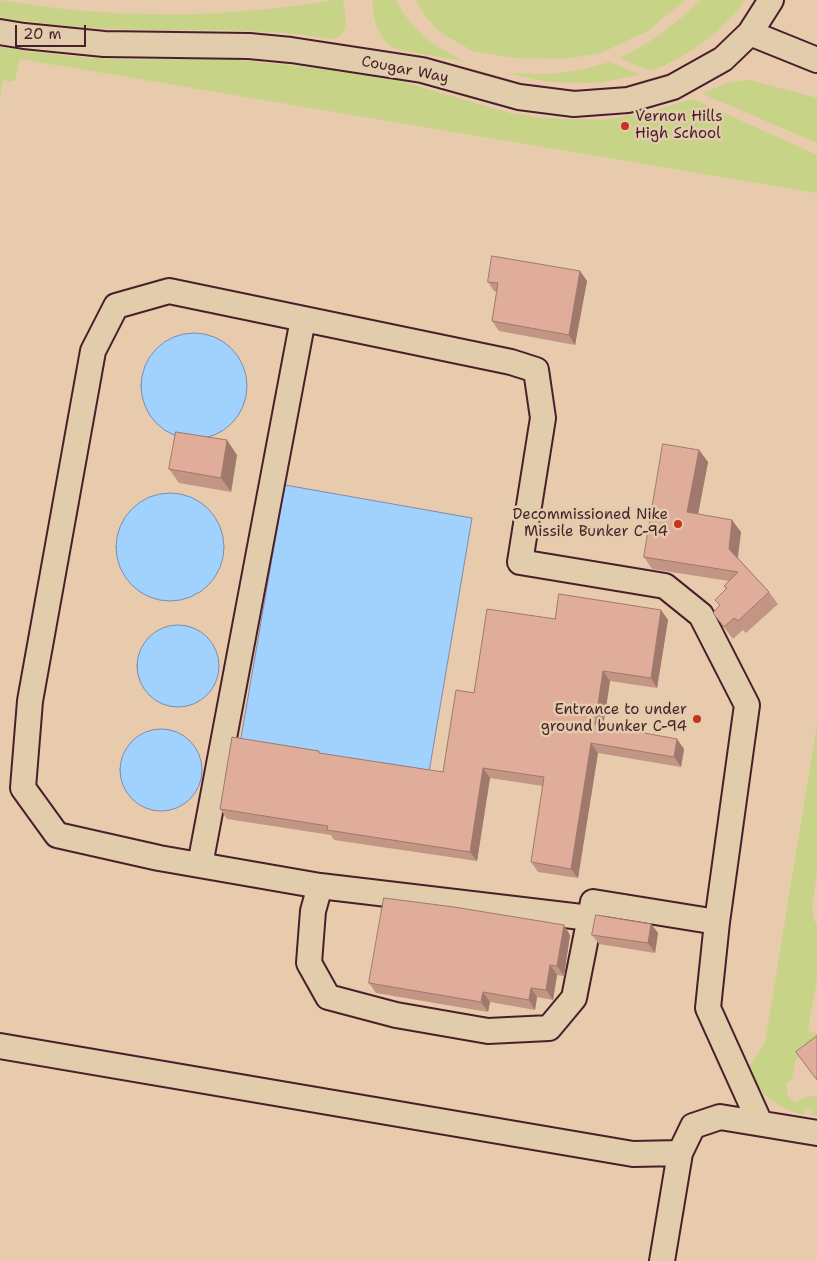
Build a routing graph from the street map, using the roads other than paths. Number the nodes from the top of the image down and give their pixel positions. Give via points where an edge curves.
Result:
1 (771, 0) edge
2 (0, 32) edge
3 (750, 32) junction
4 (817, 60) edge
5 (303, 319) junction
6 (200, 865) junction
7 (320, 886) junction
8 (590, 918) junction
9 (717, 922) junction
10 (0, 1046) edge
11 (760, 1123) junction
12 (817, 1133) edge
13 (680, 1153) junction
14 (662, 1261) edge

1 - 3 street, Cougar Way
2 - 3 street, Cougar Way via 104,44 249,46 291,50 422,70 519,97 574,104 628,100 673,87 723,59
3 - 4 street
5 - 6 street
5 - 6 street via 169,291 116,306 93,351 30,700 23,788 57,835
5 - 9 street via 536,370 543,418 520,562 665,586 701,615 746,705
6 - 7 street
7 - 8 street
7 - 8 street via 309,963 328,996 396,1015 488,1031 549,1028 574,998
8 - 9 street via 593,902
9 - 11 street via 708,1008
10 - 13 street via 633,1154
11 - 12 street
11 - 13 street via 720,1117 693,1126
13 - 14 street

